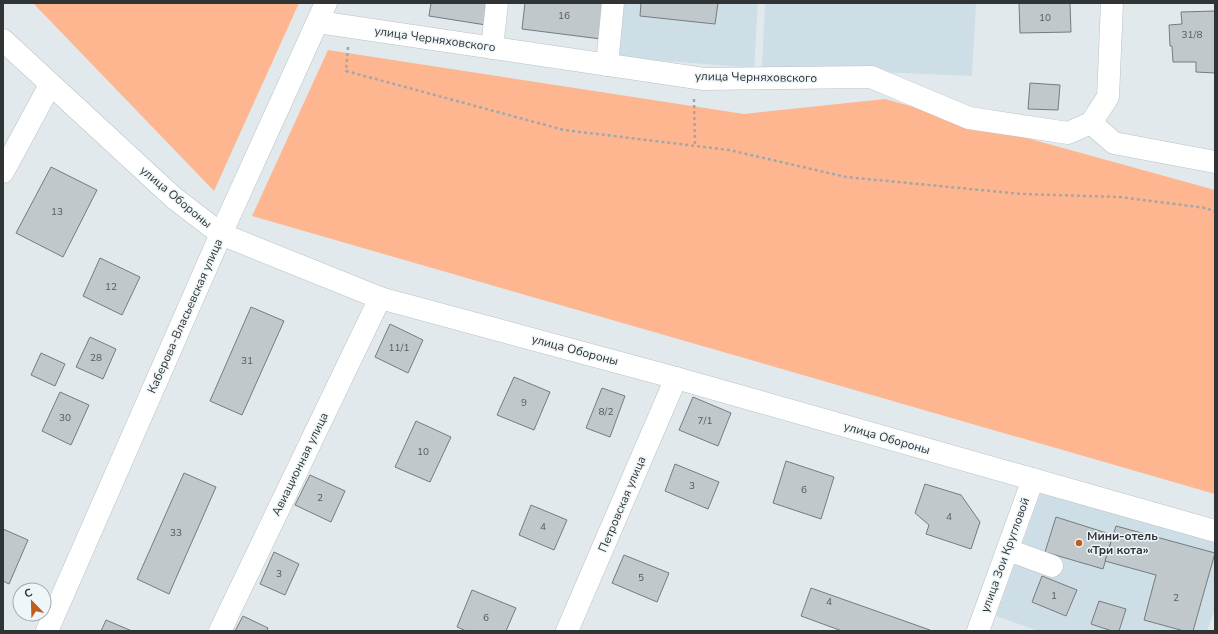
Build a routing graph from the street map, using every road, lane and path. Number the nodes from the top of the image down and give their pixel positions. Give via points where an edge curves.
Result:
1 (497, 3) edge
2 (613, 3) edge
3 (1112, 3) edge
4 (322, 12) edge
5 (349, 26) junction
6 (3, 40) edge
7 (492, 48) junction
8 (607, 65) junction
9 (693, 77) junction
10 (50, 85) junction
11 (1091, 122) junction
12 (695, 146) junction
13 (1215, 162) edge
14 (3, 172) edge
15 (1215, 212) edge
16 (222, 234) junction
17 (380, 298) junction
18 (676, 378) junction
19 (1032, 479) junction
20 (1215, 532) edge
21 (1008, 550) junction
22 (1052, 566) dead end
23 (47, 631) edge
24 (220, 631) edge
25 (567, 631) edge
26 (978, 631) edge

1 - 7 street
2 - 8 street
3 - 11 street via 1108,97
4 - 5 street, улица Черняховского
4 - 16 street, Каберова-Власьевская улица
5 - 7 street, улица Черняховского
5 - 12 path via 346,72 564,130
6 - 10 street, улица Обороны
7 - 8 street, улица Черняховского
8 - 9 street, улица Черняховского
9 - 11 street, улица Черняховского via 871,78 969,118 1068,133
9 - 12 path
10 - 14 street
10 - 16 street, улица Обороны via 174,198
11 - 13 street via 1114,143
12 - 15 path via 729,150 846,177 1022,194 1120,197 1206,208
16 - 17 street, улица Обороны
16 - 23 street, Каберова-Власьевская улица
17 - 18 street, улица Обороны
17 - 24 street, Авиационная улица
18 - 19 street, улица Обороны
18 - 25 street, Петровская улица
19 - 20 street, улица Обороны
19 - 21 street, улица Зои Кругловой
21 - 22 street
21 - 26 street, улица Зои Кругловой

